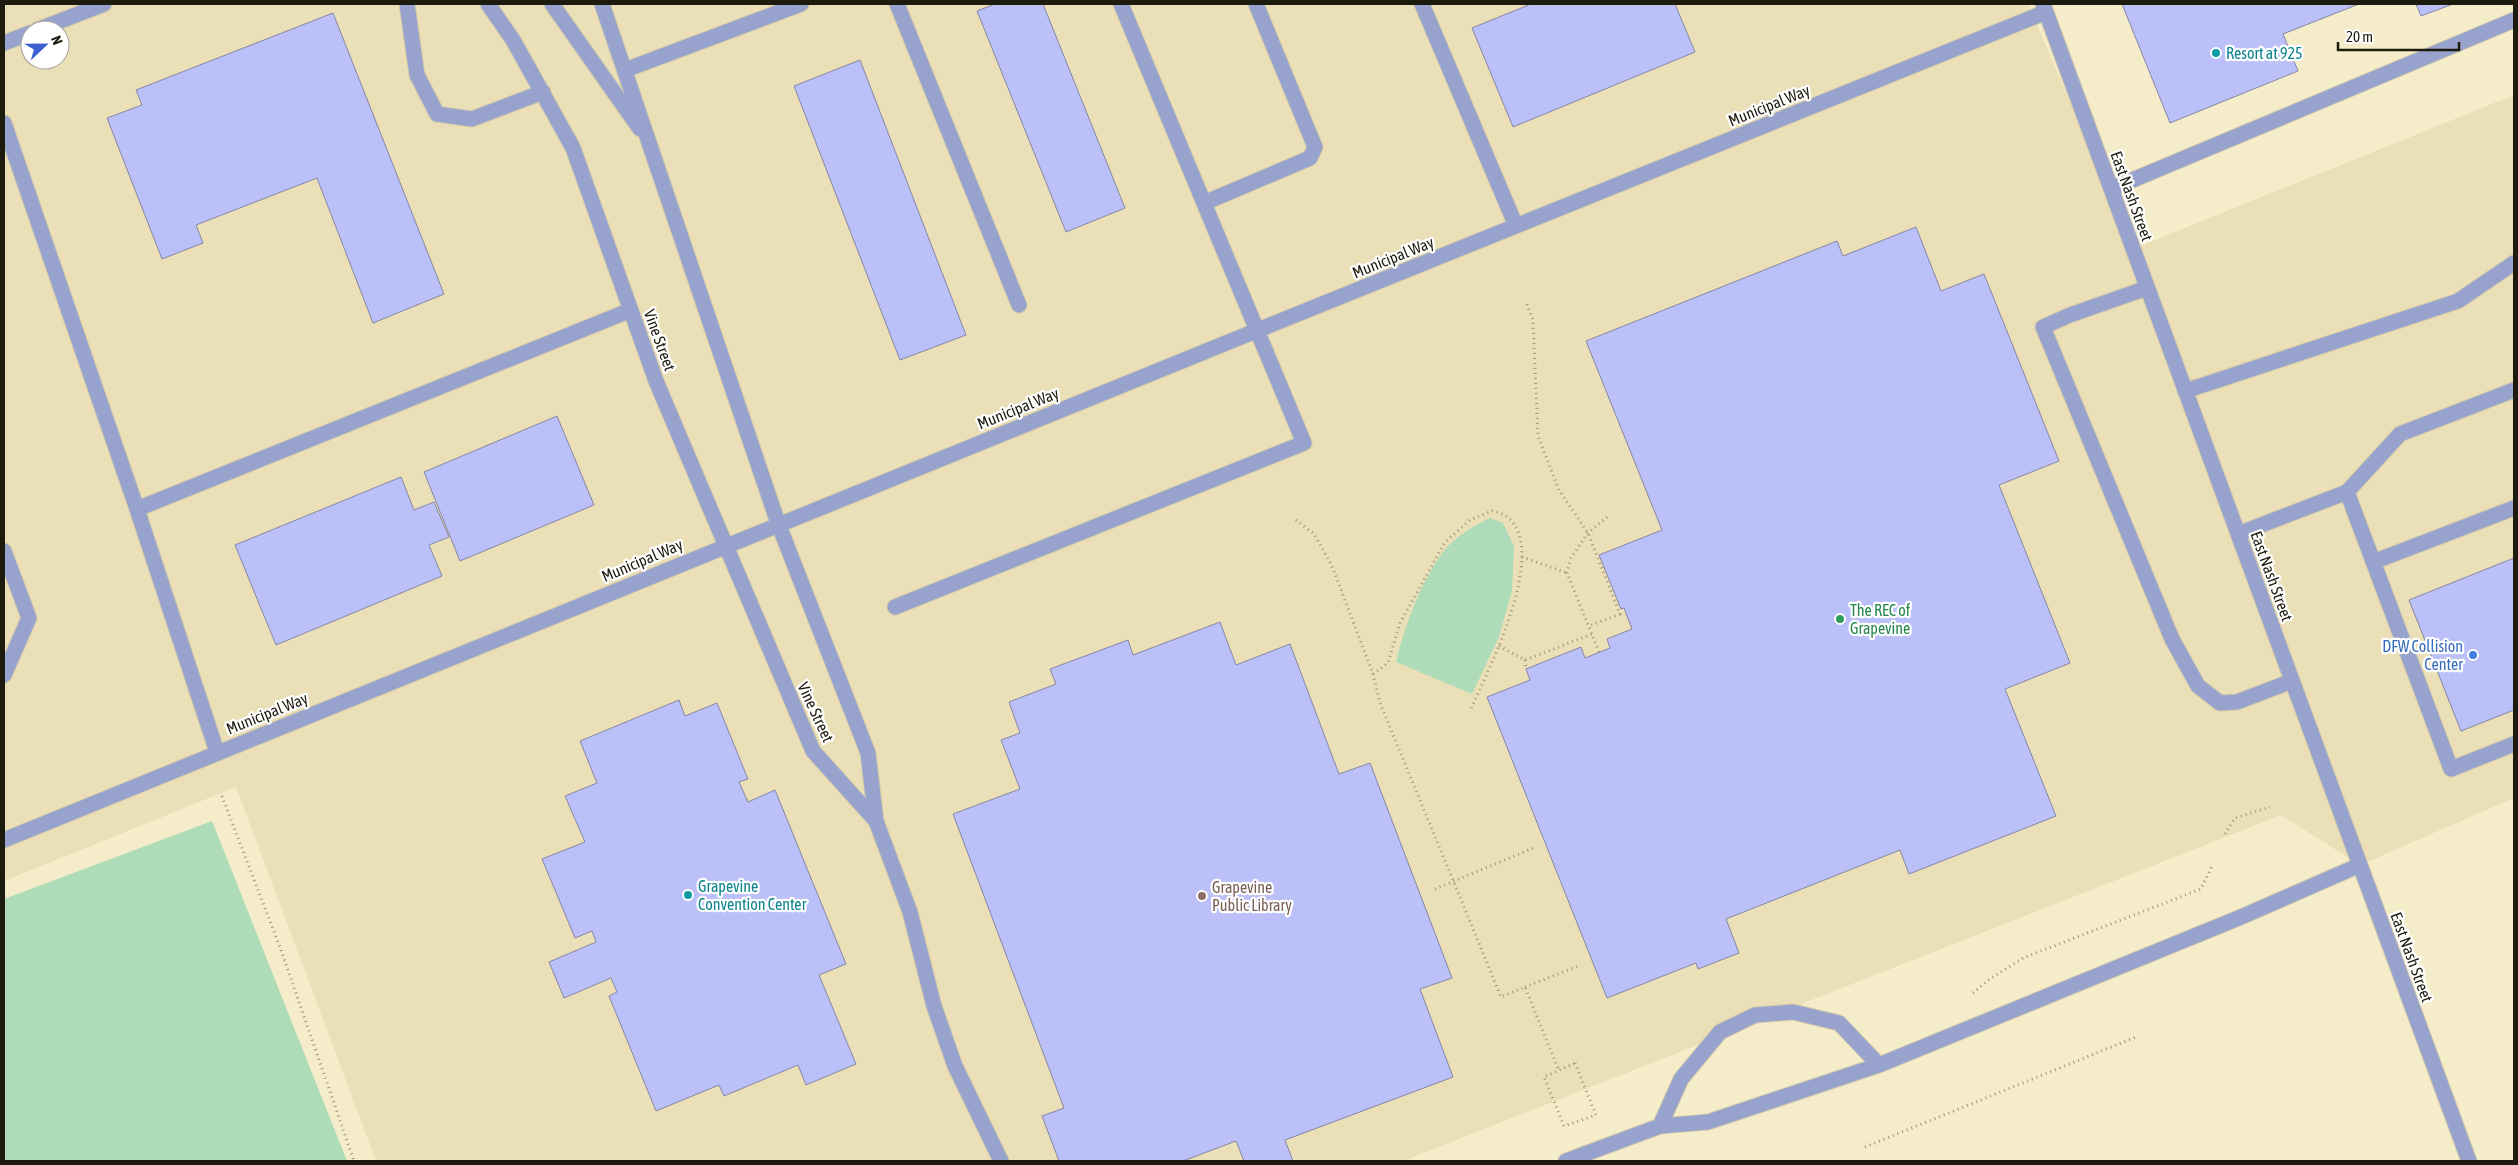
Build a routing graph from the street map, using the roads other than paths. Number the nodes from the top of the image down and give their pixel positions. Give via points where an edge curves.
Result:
1 (104, 4) edge
2 (407, 4) edge
3 (488, 4) edge
4 (552, 4) edge
5 (602, 4) edge
6 (897, 4) edge
7 (1121, 4) edge
8 (1256, 4) edge
9 (1422, 4) edge
10 (792, 5) edge
11 (2044, 8) edge
12 (63, 20) edge
13 (2514, 20) edge
14 (20, 37) edge
15 (4, 43) edge
16 (625, 70) junction
17 (543, 92) junction
18 (4, 123) edge
19 (651, 144) junction
20 (2110, 188) junction
21 (1204, 203) junction
22 (1516, 226) junction
23 (2514, 263) edge
24 (2147, 288) junction
25 (1019, 305) dead end
26 (631, 310) junction
27 (1258, 331) junction
28 (2514, 390) edge
29 (2185, 391) junction
30 (2346, 492) junction
31 (2514, 508) edge
32 (137, 509) junction
33 (778, 524) junction
34 (2238, 534) junction
35 (725, 544) junction
36 (4, 552) edge
37 (2373, 562) junction
38 (894, 607) dead end
39 (4, 676) edge
40 (2292, 681) junction
41 (2514, 744) edge
42 (217, 752) junction
43 (876, 821) junction
44 (4, 840) edge
45 (2360, 865) junction
46 (1879, 1065) junction
47 (1660, 1126) junction
48 (1589, 1157) edge
49 (1001, 1161) edge
50 (1566, 1161) edge
51 (2469, 1161) edge

1 - 12 street
2 - 17 street via 417,75 437,114 472,119
3 - 17 street, Vine Street
4 - 19 street, Vine Street
5 - 16 street, Vine Street
6 - 25 street
7 - 21 street
8 - 21 street via 1315,147 1310,158
9 - 22 street
10 - 16 street
11 - 20 street, East Nash Street
11 - 22 street, Municipal Way
13 - 20 street
14 - 15 street
16 - 19 street, Vine Street
17 - 26 street, Vine Street via 573,148
18 - 32 street
19 - 33 street, Vine Street
20 - 24 street, East Nash Street
21 - 27 street
22 - 27 street, Municipal Way
23 - 29 street via 2458,301
24 - 29 street, East Nash Street
24 - 40 street via 2043,327 2172,639 2198,686 2220,703 2237,702
26 - 32 street
26 - 35 street, Vine Street via 656,381
27 - 33 street, Municipal Way
27 - 38 street via 1304,443
28 - 30 street via 2400,434
29 - 34 street, East Nash Street
30 - 34 street
30 - 37 street
31 - 37 street
32 - 42 street
33 - 35 street, Municipal Way
33 - 43 street, Vine Street via 868,753
34 - 40 street, East Nash Street
35 - 42 street, Municipal Way
35 - 43 street, Vine Street via 813,751
36 - 39 street via 29,618
37 - 41 street via 2451,769
40 - 45 street, East Nash Street
42 - 44 street, Municipal Way
43 - 49 street via 910,912 934,1006 955,1066
45 - 46 street via 2232,921
45 - 51 street, East Nash Street
46 - 47 street via 1708,1122
46 - 47 street via 1840,1023 1793,1012 1755,1015 1720,1032 1681,1079
47 - 48 street
48 - 50 street

